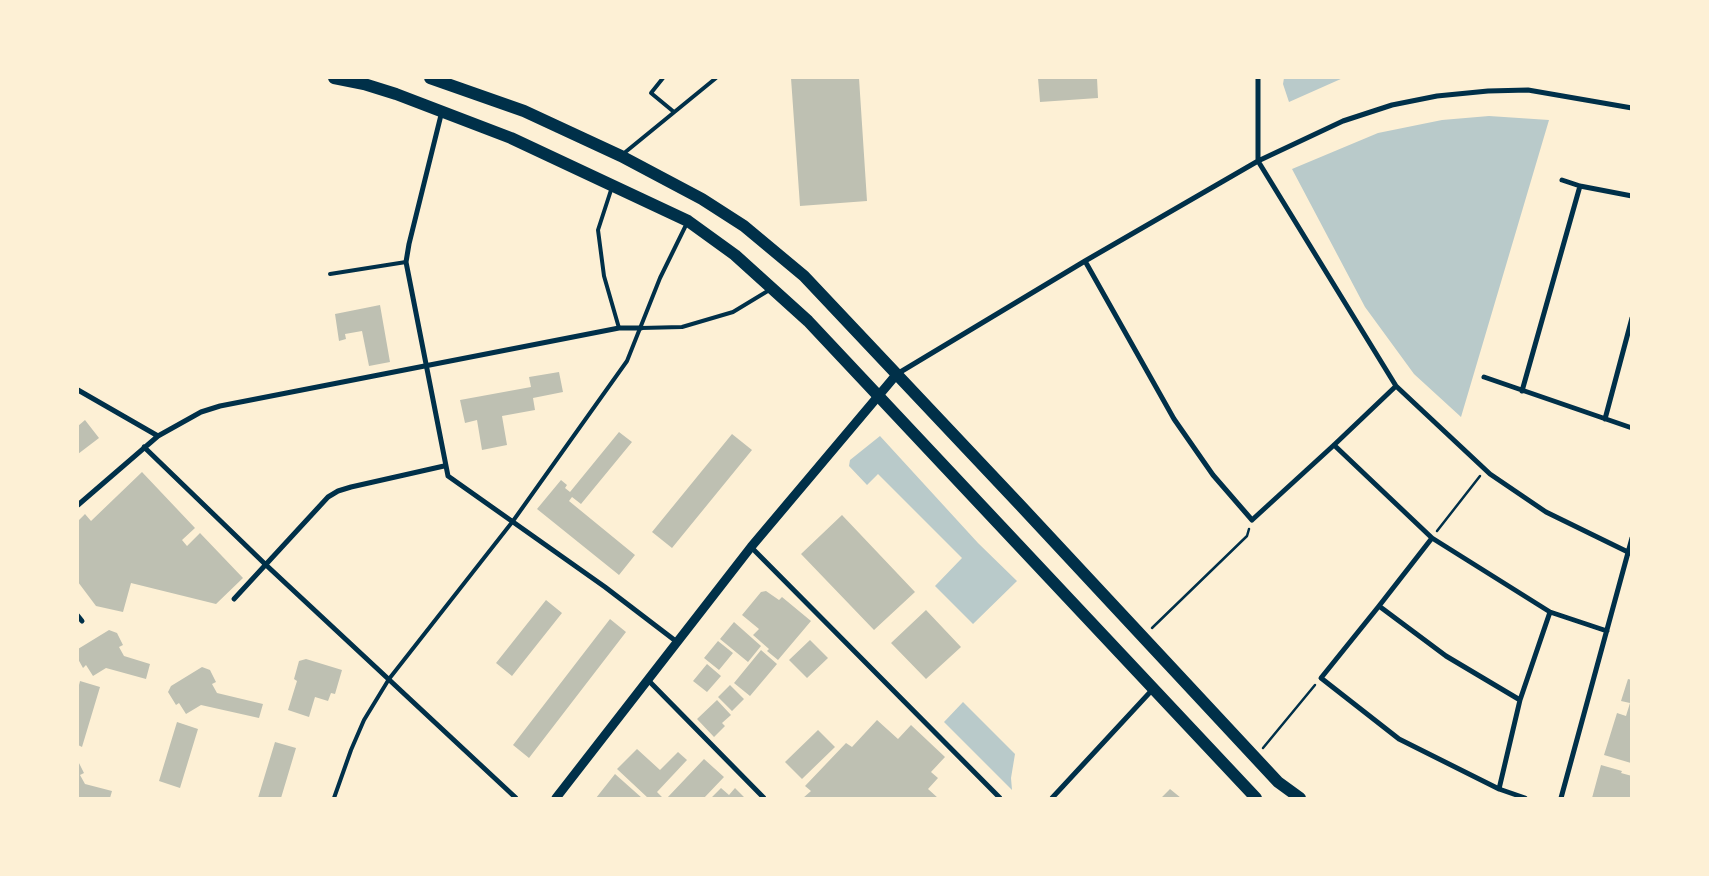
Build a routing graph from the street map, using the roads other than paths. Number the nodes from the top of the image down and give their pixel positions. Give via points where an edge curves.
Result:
1 (334, 78) edge
2 (430, 78) edge
3 (663, 78) edge
4 (716, 78) edge
5 (1258, 78) edge
6 (1632, 108) edge
7 (442, 111) junction
8 (674, 112) junction
9 (621, 156) junction
10 (1258, 162) junction
11 (1562, 180) dead end
12 (613, 185) junction
13 (1580, 186) junction
14 (1632, 196) edge
15 (688, 221) junction
16 (1085, 261) junction
17 (406, 262) junction
18 (330, 274) dead end
19 (772, 288) junction
20 (1632, 318) edge
21 (619, 328) junction
22 (641, 328) junction
23 (425, 365) junction
24 (896, 374) junction
25 (1484, 378) dead end
26 (1396, 386) junction
27 (78, 391) edge
28 (1522, 391) junction
29 (878, 397) junction
30 (1605, 419) junction
31 (1632, 428) edge
32 (158, 436) junction
33 (1334, 445) junction
34 (144, 447) junction
35 (444, 466) junction
36 (78, 505) edge
37 (513, 521) junction
38 (1432, 538) junction
39 (1632, 538) edge
40 (751, 547) junction
41 (1629, 553) edge
42 (265, 564) junction
43 (234, 599) dead end
44 (1379, 606) junction
45 (1550, 612) junction
46 (78, 616) edge
47 (82, 621) dead end
48 (1607, 631) junction
49 (677, 642) junction
50 (389, 679) junction
51 (648, 680) junction
52 (1153, 689) junction
53 (1520, 700) junction
54 (1499, 789) junction
55 (334, 798) edge
56 (516, 798) edge
57 (556, 798) edge
58 (764, 798) edge
59 (1000, 798) edge
60 (1052, 798) edge
61 (1256, 798) edge
62 (1300, 798) edge
63 (1525, 798) edge
64 (1561, 798) edge

1 - 7 main road via 364,84
2 - 9 main road via 524,111
3 - 8 lane via 651,93
4 - 8 lane
5 - 10 street
6 - 10 street via 1528,90 1488,90 1437,96 1343,120
7 - 12 main road via 512,138
7 - 17 street
8 - 9 lane
9 - 24 main road via 702,199 744,226 804,276
10 - 16 street
10 - 26 street
11 - 13 street
12 - 15 main road
12 - 21 lane via 598,230 604,276
13 - 14 street
13 - 28 street
15 - 19 main road via 735,255
15 - 22 lane via 660,278
16 - 24 street
16 - 33 street via 1174,419 1213,475 1252,520
17 - 18 lane
17 - 23 street
19 - 22 lane via 733,312 682,327
19 - 29 main road via 808,321
20 - 30 street
21 - 22 street
21 - 23 street
22 - 37 lane via 628,362
23 - 32 street via 220,406
23 - 35 street
24 - 29 street
24 - 62 main road via 1278,782
25 - 28 street
26 - 33 street
26 - 41 street via 1485,469 1546,512
27 - 32 street
28 - 30 street
29 - 40 street
29 - 52 main road
30 - 31 street
32 - 34 street
33 - 38 street
34 - 36 street
34 - 42 street
35 - 37 street via 448,476
35 - 42 street via 338,491 328,497
37 - 49 street
37 - 50 lane
38 - 44 street
38 - 45 street
39 - 41 street
40 - 49 street
40 - 59 street
41 - 48 street
42 - 43 street
42 - 50 street
44 - 53 street via 1446,656
44 - 54 street via 1321,678 1399,739
45 - 48 street
45 - 53 street
46 - 47 street
48 - 64 street
49 - 51 street
50 - 55 lane via 364,720
50 - 56 street
51 - 57 street
51 - 58 street
52 - 60 street
52 - 61 main road
53 - 54 street
54 - 63 street

